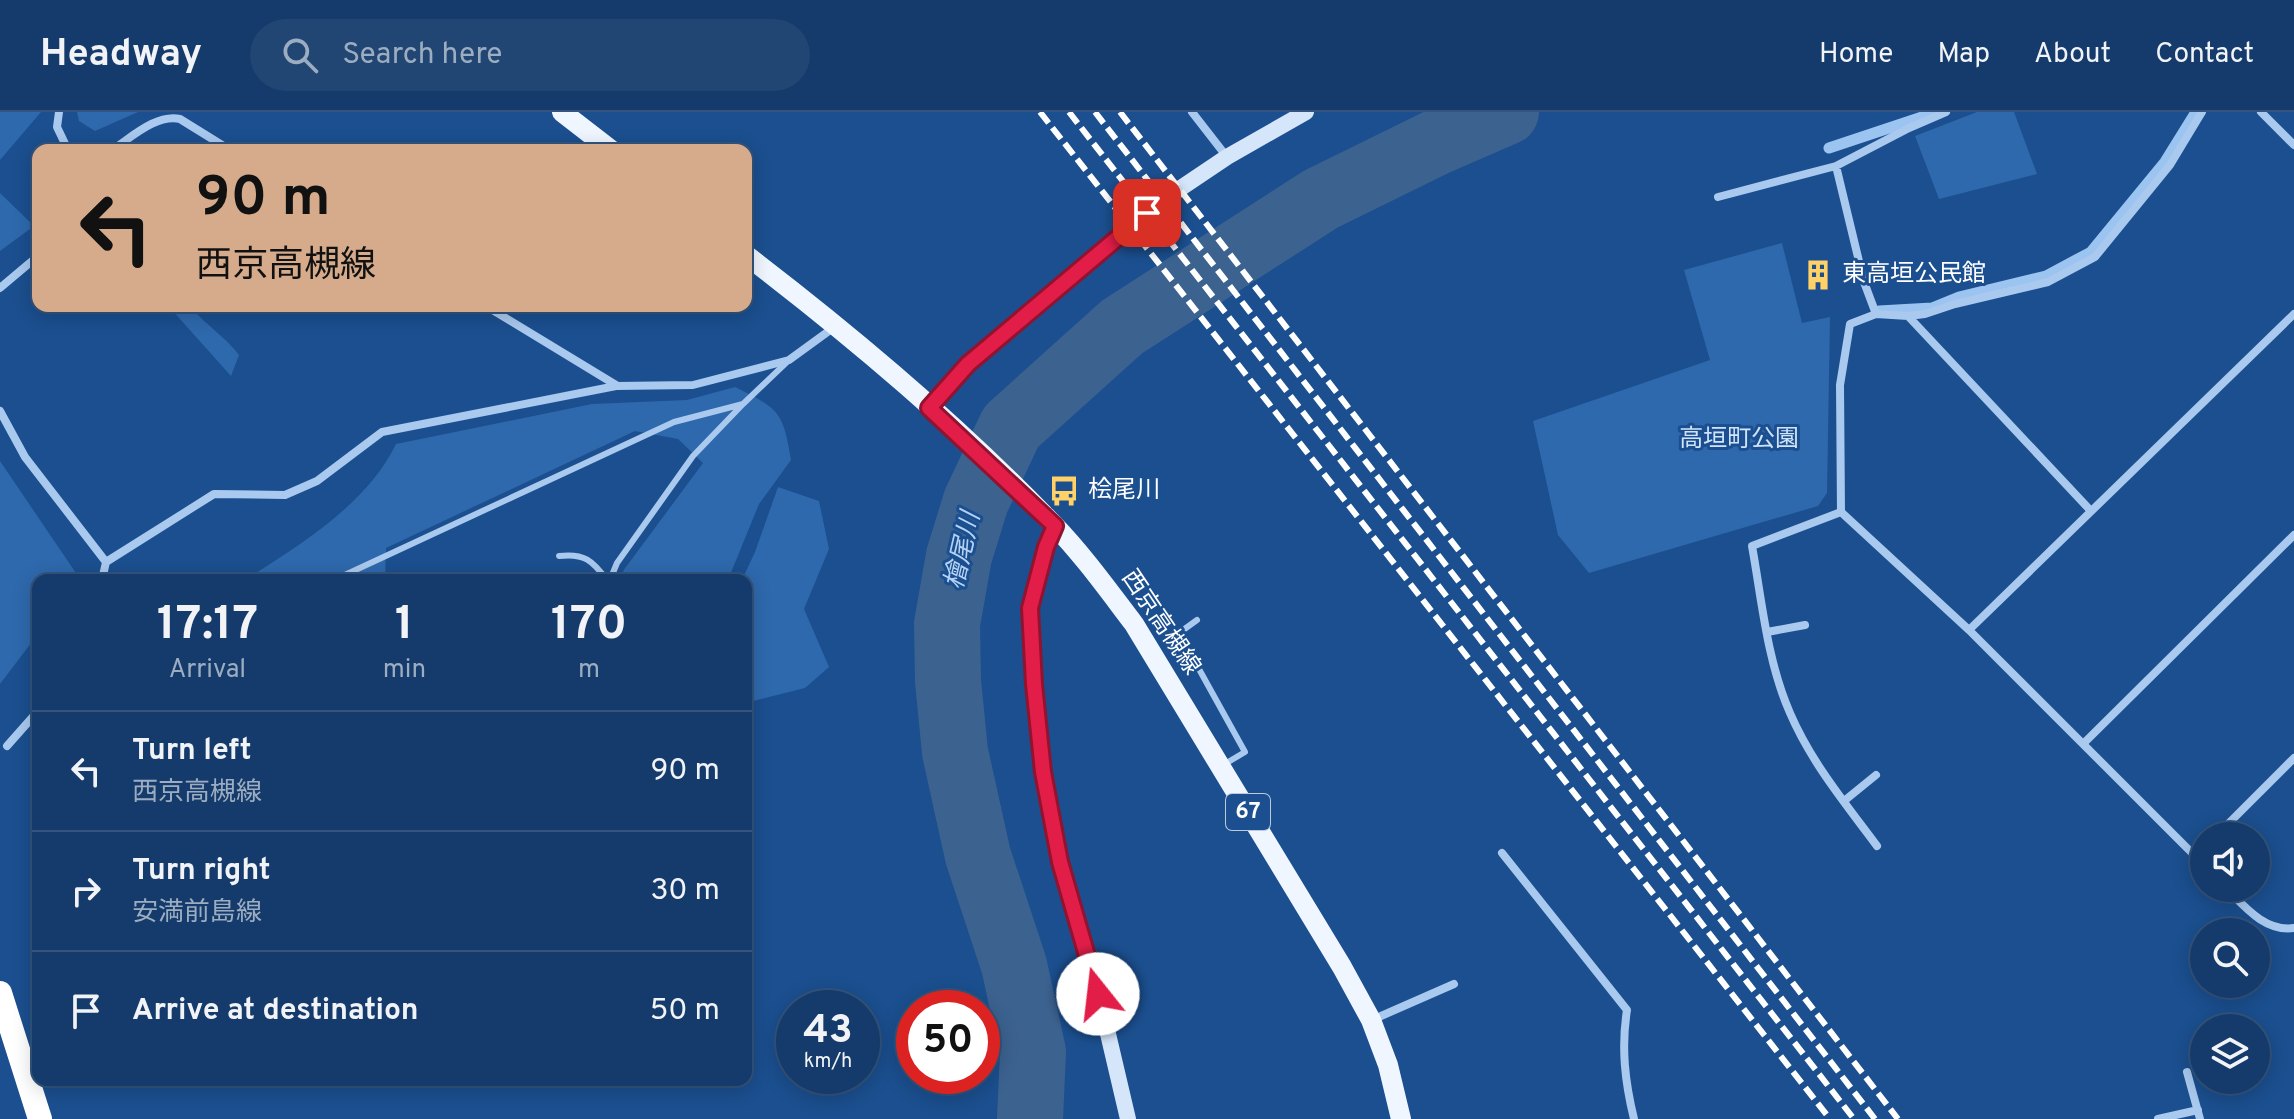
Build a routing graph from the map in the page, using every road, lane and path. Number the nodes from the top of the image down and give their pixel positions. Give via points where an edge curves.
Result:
1 (59, 112) edge
2 (562, 112) edge
3 (1192, 112) edge
4 (1306, 112) edge
5 (1946, 112) edge
6 (2202, 112) edge
7 (2261, 112) edge
8 (65, 144) edge
9 (121, 144) edge
10 (220, 144) edge
11 (603, 144) edge
12 (2294, 145) edge
13 (1227, 157) junction
14 (1836, 166) junction
15 (1718, 197) dead end
16 (752, 260) edge
17 (32, 261) edge
18 (0, 288) edge
19 (496, 312) edge
20 (1876, 314) junction
21 (2294, 314) edge
22 (1908, 316) junction
23 (837, 325) junction
24 (789, 360) junction
25 (616, 386) junction
26 (743, 404) junction
27 (929, 408) junction
28 (0, 411) edge
29 (2091, 511) junction
30 (1841, 512) junction
31 (1055, 526) junction
32 (2294, 535) edge
33 (559, 556) dead end
34 (106, 562) junction
35 (103, 574) edge
36 (347, 574) edge
37 (603, 574) edge
38 (611, 574) edge
39 (1197, 620) dead end
40 (1805, 625) dead end
41 (1969, 630) junction
42 (1767, 632) junction
43 (32, 718) edge
44 (2084, 743) junction
45 (7, 746) dead end
46 (2294, 758) edge
47 (1220, 767) junction
48 (1876, 775) dead end
49 (1844, 801) junction
50 (2230, 822) edge
51 (1877, 846) dead end
52 (2190, 851) edge
53 (1502, 853) dead end
54 (2239, 902) edge
55 (2294, 928) edge
56 (1454, 984) dead end
57 (0, 993) edge
58 (1371, 1020) junction
59 (2187, 1072) dead end
60 (2199, 1114) edge
61 (40, 1119) edge
62 (1128, 1119) edge
63 (1401, 1119) edge
64 (1634, 1119) edge
65 (2158, 1119) edge

1 - 8 street via 57,127
2 - 11 main road
3 - 13 street
4 - 13 main road
5 - 14 street
6 - 22 street via 2170,165 2095,257 2048,282
7 - 12 street
9 - 10 street via 172,117
13 - 27 main road via 1129,227 968,364
14 - 15 street
14 - 20 street
16 - 23 main road, 西京高槻線 / 67
17 - 18 street
19 - 25 street
20 - 22 street
20 - 30 street via 1850,324 1840,385
21 - 29 street
22 - 29 street
23 - 24 street
23 - 27 main road, 西京高槻線 / 67
24 - 25 street via 693,385
24 - 26 lane
25 - 34 street via 382,432 317,481 285,495 214,494
26 - 36 lane via 674,422
26 - 38 lane via 665,492
27 - 31 main road, 西京高槻線 / 67
28 - 34 street via 25,457
29 - 41 street
30 - 41 street
30 - 42 street via 1752,546
31 - 47 main road, 西京高槻線 / 67 via 1134,624
31 - 62 main road via 1030,608 1043,772 1060,862
32 - 44 street
33 - 37 lane via 578,554
34 - 35 street
39 - 47 lane via 1179,633 1245,752
40 - 42 street
41 - 44 street
42 - 49 street via 1789,712 1821,772
43 - 45 street
44 - 52 street
46 - 50 street
47 - 58 main road, 西京高槻線 / 67
48 - 49 street
49 - 51 street
53 - 64 street via 1627,1010 1622,1040
54 - 55 street via 2277,929
56 - 58 street
57 - 61 highway
58 - 63 main road, 西京高槻線 / 67
59 - 60 street
60 - 65 street

